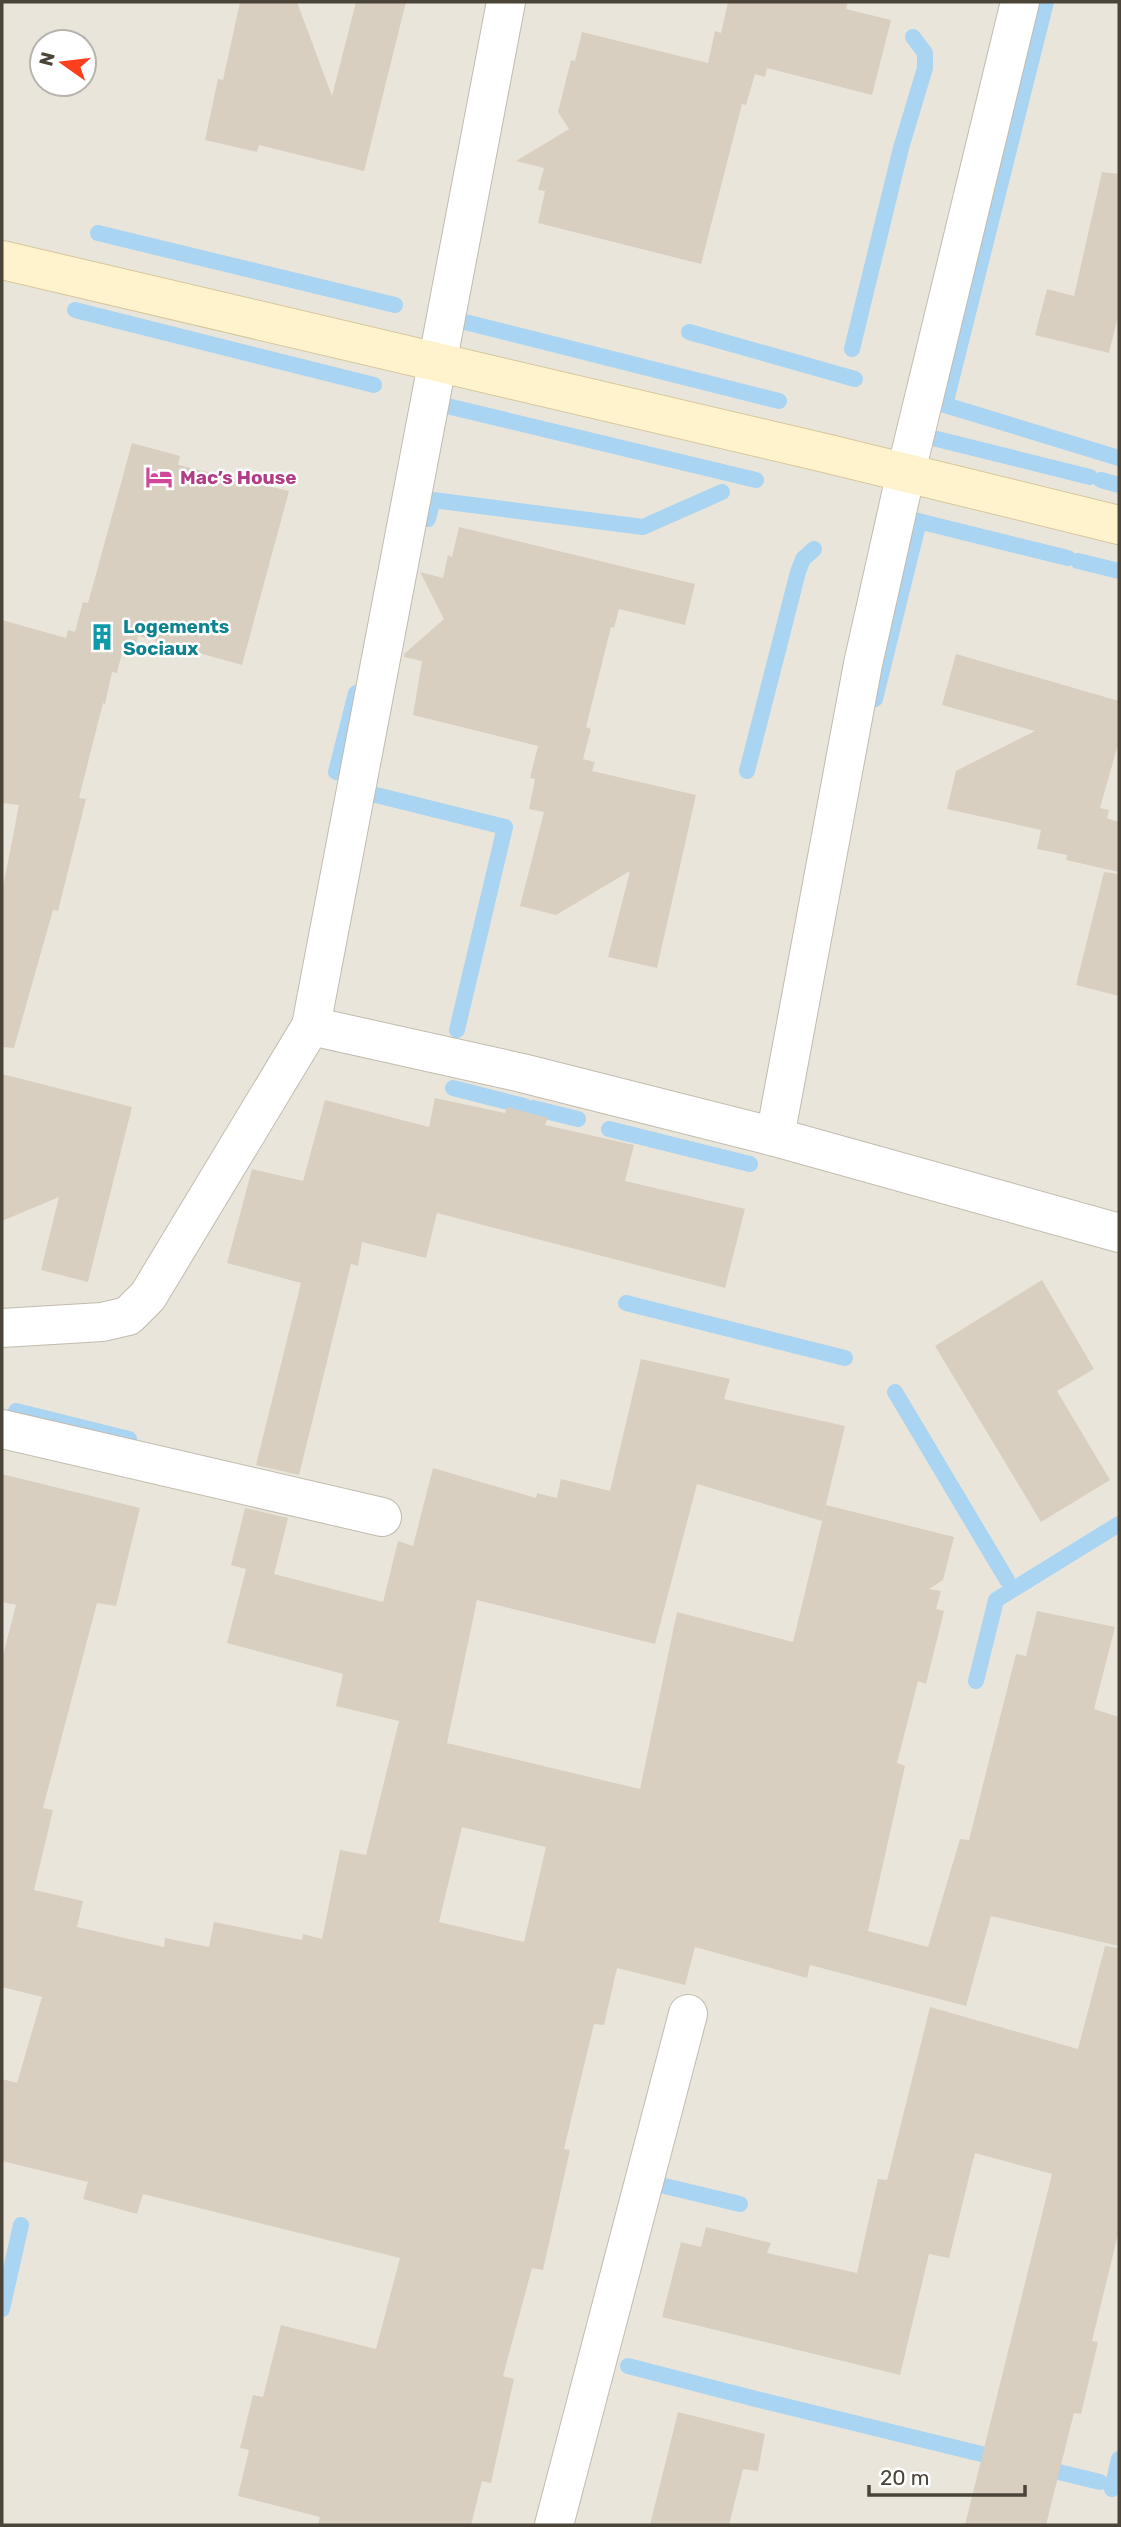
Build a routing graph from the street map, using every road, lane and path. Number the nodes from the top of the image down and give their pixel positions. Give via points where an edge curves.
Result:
1 (506, 2) edge
2 (1020, 2) edge
3 (2, 260) edge
4 (436, 363) junction
5 (906, 472) junction
6 (1119, 525) edge
7 (311, 1026) junction
8 (775, 1137) junction
9 (1119, 1233) edge
10 (2, 1328) edge
11 (2, 1429) edge
12 (382, 1517) dead end
13 (688, 2014) dead end
14 (554, 2525) edge

1 - 4 street
2 - 5 street
3 - 4 main road
4 - 5 main road
4 - 7 street
5 - 6 main road
5 - 8 street via 863,664
7 - 8 street
7 - 10 street via 148,1296 128,1316 102,1322
8 - 9 street
11 - 12 street
13 - 14 street

